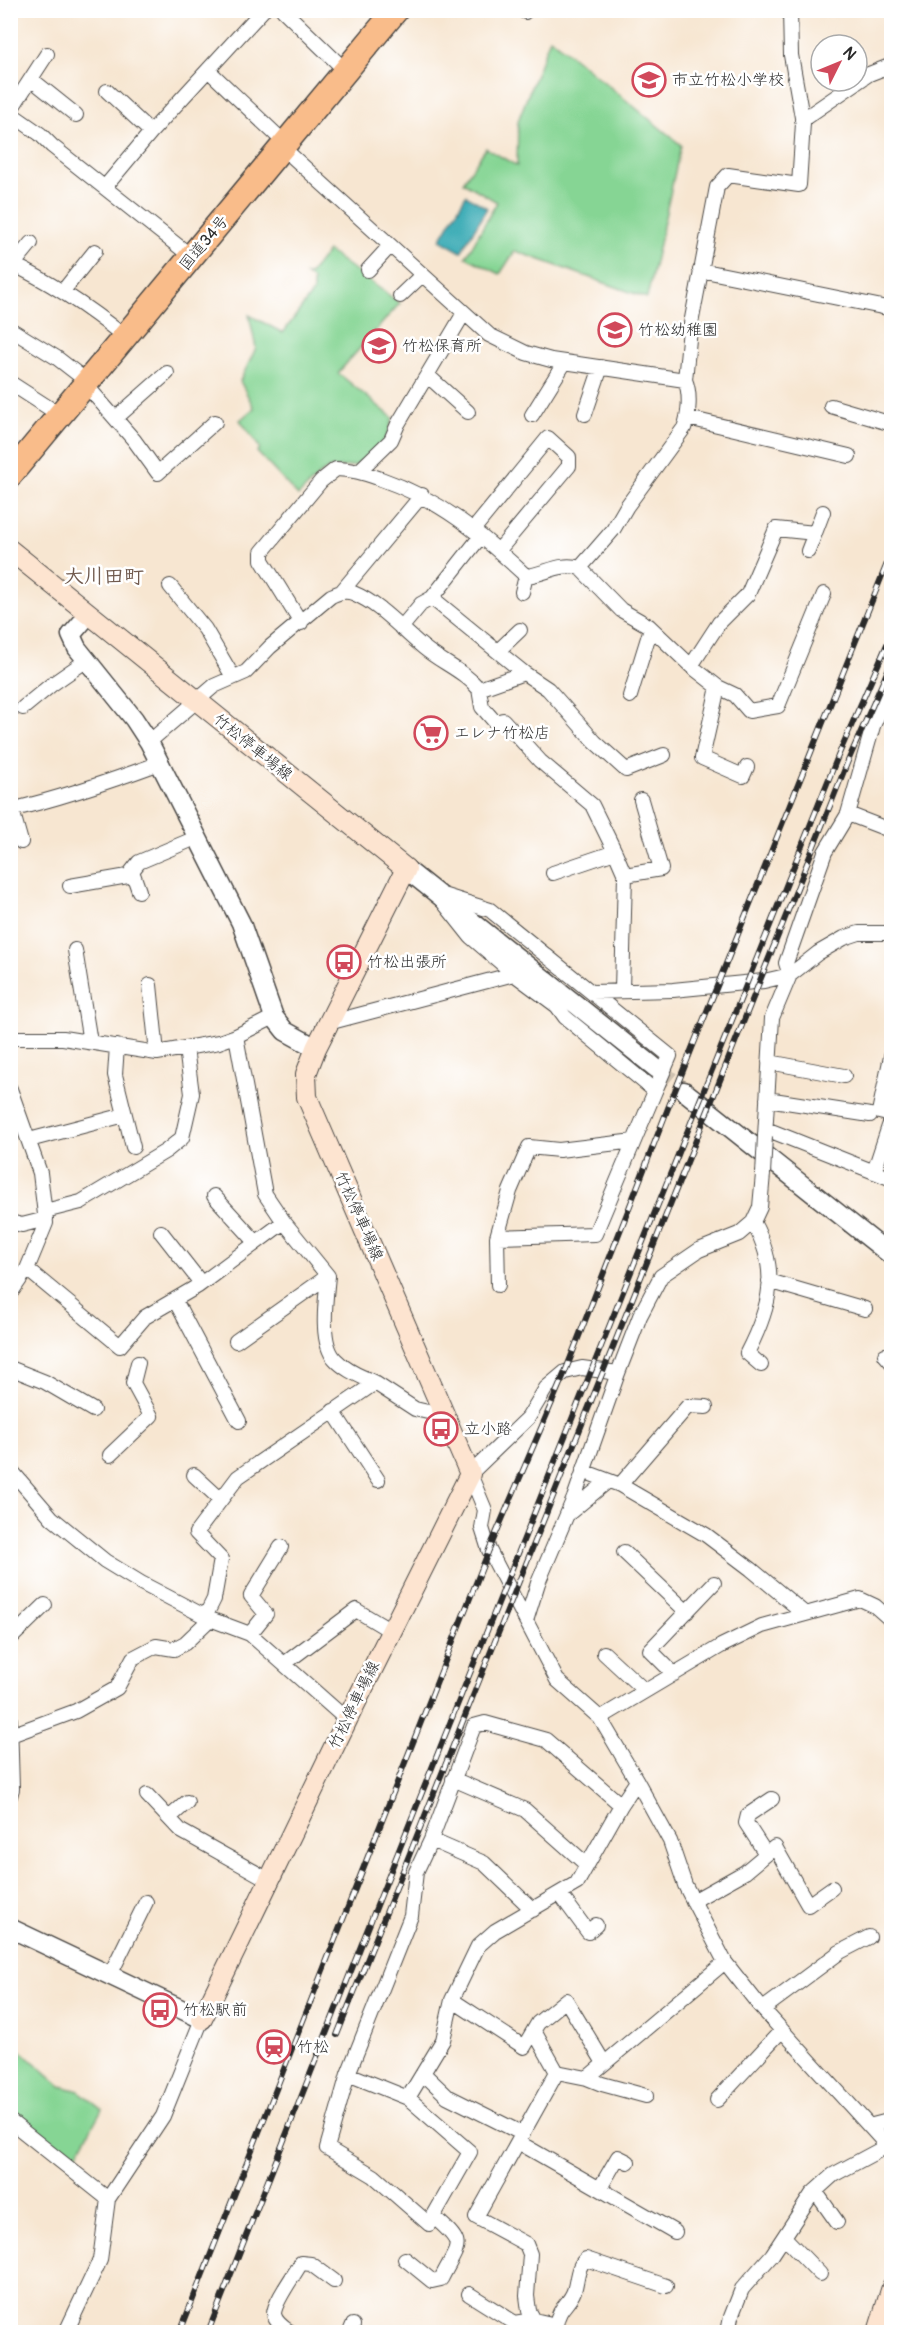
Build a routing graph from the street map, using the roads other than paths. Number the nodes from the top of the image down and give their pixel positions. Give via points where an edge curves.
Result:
1 (262, 10) edge
2 (283, 10) edge
3 (396, 10) edge
4 (790, 10) edge
5 (47, 54) dead end
6 (891, 65) edge
7 (208, 70) junction
8 (346, 71) junction
9 (31, 80) junction
10 (107, 91) dead end
11 (10, 112) edge
12 (76, 115) dead end
13 (802, 120) junction
14 (151, 132) junction
15 (284, 146) junction
16 (105, 187) junction
17 (31, 243) dead end
18 (390, 246) junction
19 (95, 251) dead end
20 (192, 257) junction
21 (12, 264) edge
22 (368, 270) dead end
23 (700, 270) junction
24 (422, 275) junction
25 (63, 291) junction
26 (400, 296) dead end
27 (891, 309) edge
28 (464, 313) junction
29 (10, 329) edge
30 (125, 338) junction
31 (564, 362) junction
32 (601, 367) junction
33 (167, 373) dead end
34 (427, 375) junction
35 (685, 380) junction
36 (87, 383) junction
37 (12, 384) dead end
38 (831, 406) dead end
39 (468, 412) dead end
40 (585, 414) dead end
41 (60, 415) junction
42 (532, 415) dead end
43 (116, 418) junction
44 (688, 418) junction
45 (215, 422) dead end
46 (891, 424) edge
47 (849, 456) dead end
48 (359, 471) junction
49 (10, 475) edge
50 (422, 495) junction
51 (823, 512) dead end
52 (477, 533) junction
53 (815, 533) junction
54 (10, 550) edge
55 (499, 550) junction
56 (808, 551) dead end
57 (580, 568) junction
58 (526, 576) junction
59 (170, 586) dead end
60 (342, 591) junction
61 (522, 592) dead end
62 (824, 594) dead end
63 (432, 598) junction
64 (88, 614) junction
65 (301, 623) junction
66 (401, 628) junction
67 (651, 628) junction
68 (520, 630) dead end
69 (498, 651) junction
70 (87, 660) junction
71 (691, 666) junction
72 (524, 673) junction
73 (233, 677) junction
74 (891, 683) edge
75 (718, 687) junction
76 (479, 689) junction
77 (630, 696) dead end
78 (197, 702) junction
79 (23, 708) dead end
80 (149, 742) junction
81 (664, 755) dead end
82 (160, 763) junction
83 (747, 767) dead end
84 (641, 800) dead end
85 (11, 810) edge
86 (848, 814) junction
87 (891, 831) edge
88 (198, 837) junction
89 (21, 842) dead end
90 (615, 852) junction
91 (406, 869) junction
92 (132, 871) junction
93 (553, 873) dead end
94 (625, 875) junction
95 (70, 886) dead end
96 (139, 891) dead end
97 (436, 893) junction
98 (891, 933) edge
99 (75, 950) dead end
100 (514, 974) junction
101 (790, 975) junction
102 (150, 986) dead end
103 (622, 990) junction
104 (592, 992) junction
105 (274, 1017) junction
106 (328, 1023) junction
107 (236, 1036) junction
108 (10, 1038) edge
109 (90, 1042) junction
110 (117, 1046) junction
111 (186, 1048) junction
112 (316, 1048) junction
113 (891, 1052) edge
114 (157, 1053) junction
115 (769, 1062) junction
116 (657, 1069) tunnel mouth
117 (844, 1076) dead end
118 (10, 1089) edge
119 (655, 1091) junction
120 (684, 1091) tunnel mouth
121 (767, 1100) junction
122 (125, 1115) junction
123 (870, 1115) dead end
124 (891, 1116) edge
125 (765, 1132) junction
126 (28, 1140) junction
127 (634, 1141) junction
128 (133, 1147) dead end
129 (874, 1172) junction
130 (891, 1179) edge
131 (214, 1196) dead end
132 (45, 1215) junction
133 (10, 1222) edge
134 (284, 1222) junction
135 (753, 1222) junction
136 (162, 1233) dead end
137 (497, 1237) junction
138 (255, 1241) junction
139 (891, 1256) edge
140 (27, 1269) junction
141 (328, 1276) junction
142 (769, 1281) junction
143 (201, 1283) junction
144 (498, 1285) dead end
145 (10, 1294) edge
146 (175, 1300) junction
147 (865, 1309) dead end
148 (236, 1341) dead end
149 (120, 1346) junction
150 (761, 1365) dead end
151 (10, 1368) edge
152 (618, 1373) junction
153 (375, 1383) junction
154 (706, 1407) dead end
155 (93, 1410) dead end
156 (333, 1411) junction
157 (445, 1416) junction
158 (239, 1421) dead end
159 (110, 1455) dead end
160 (10, 1468) edge
161 (583, 1471) junction
162 (470, 1474) junction
163 (194, 1475) dead end
164 (378, 1480) dead end
165 (614, 1483) junction
166 (220, 1499) junction
167 (567, 1515) junction
168 (281, 1547) dead end
169 (624, 1552) dead end
170 (714, 1583) dead end
171 (45, 1605) dead end
172 (687, 1612) junction
173 (805, 1614) junction
174 (208, 1618) junction
175 (526, 1621) junction
176 (891, 1621) edge
177 (391, 1631) junction
178 (250, 1634) junction
179 (10, 1639) edge
180 (604, 1653) dead end
181 (284, 1664) junction
182 (674, 1674) junction
183 (645, 1691) junction
184 (600, 1718) junction
185 (347, 1719) junction
186 (10, 1720) edge
187 (11, 1735) edge
188 (453, 1779) junction
189 (637, 1781) junction
190 (147, 1795) dead end
191 (10, 1797) edge
192 (772, 1799) dead end
193 (187, 1802) dead end
194 (621, 1805) junction
195 (169, 1818) junction
196 (430, 1840) junction
197 (766, 1854) junction
198 (587, 1865) junction
199 (269, 1880) junction
200 (832, 1888) dead end
201 (560, 1894) junction
202 (693, 1901) junction
203 (146, 1902) dead end
204 (533, 1910) junction
205 (10, 1928) edge
206 (588, 1932) dead end
207 (869, 1937) dead end
208 (725, 1962) junction
209 (110, 1975) junction
210 (452, 2000) junction
211 (763, 2009) junction
212 (202, 2019) junction
213 (782, 2030) junction
214 (534, 2031) junction
215 (604, 2063) junction
216 (557, 2072) junction
217 (423, 2073) junction
218 (348, 2074) junction
219 (587, 2078) junction
220 (646, 2096) dead end
221 (408, 2098) junction
222 (717, 2100) dead end
223 (891, 2120) edge
224 (10, 2121) edge
225 (869, 2126) junction
226 (521, 2138) junction
227 (889, 2149) edge
228 (628, 2162) dead end
229 (600, 2188) junction
230 (815, 2191) junction
231 (108, 2199) junction
232 (434, 2217) junction
233 (837, 2222) dead end
234 (675, 2232) dead end
235 (784, 2237) junction
236 (405, 2259) dead end
237 (820, 2274) dead end
238 (334, 2281) dead end
239 (666, 2286) dead end
240 (891, 2287) edge
241 (469, 2294) dead end
242 (534, 2320) junction
243 (556, 2329) edge
244 (66, 2332) edge
245 (290, 2332) edge
246 (728, 2332) edge
247 (878, 2332) edge

1 - 7 street
2 - 8 street
3 - 8 highway, 国道34号
4 - 13 street via 791,56
5 - 9 street
6 - 13 street via 869,74
7 - 14 street
7 - 15 street
8 - 15 highway, 国道34号
9 - 11 street
9 - 12 street
10 - 14 street
11 - 16 street
13 - 23 street via 799,185 728,175 717,187
14 - 16 street
15 - 18 street
15 - 20 highway, 国道34号
16 - 20 street
17 - 21 street
18 - 22 street
18 - 24 street
19 - 25 street
20 - 30 highway, 国道34号
21 - 25 street
23 - 27 street
23 - 35 street
24 - 26 street
24 - 28 street
25 - 30 street
28 - 31 street via 489,335 526,353
28 - 34 street
29 - 36 street via 57,358
30 - 36 highway, 国道34号
31 - 32 street
31 - 42 street
32 - 35 street
32 - 40 street
33 - 43 street
34 - 39 street
34 - 48 street via 391,440
35 - 44 street
36 - 41 highway, 国道34号
36 - 43 street
37 - 41 street
38 - 46 street
41 - 49 highway, 国道34号
43 - 45 street via 158,473
44 - 47 street
44 - 57 street via 613,530
48 - 50 street
48 - 65 street via 336,469 327,474 262,552 262,560
50 - 52 street
50 - 60 street
51 - 53 street
52 - 55 street
52 - 55 street via 548,438 569,457 569,466
52 - 63 street
53 - 56 street
53 - 71 street via 776,529 748,594 719,622
54 - 64 main road, 竹松停車場線
55 - 58 street
57 - 58 street via 567,564
57 - 67 street via 621,610
58 - 61 street
59 - 73 street via 205,629
60 - 65 street
60 - 66 street via 352,592
62 - 75 street via 778,706 749,711 735,696
63 - 66 street via 421,604
63 - 69 street
64 - 70 street via 71,635
64 - 78 main road, 竹松停車場線
65 - 73 street via 246,672
66 - 76 street via 425,649 468,676
67 - 71 street
67 - 77 street
68 - 69 street
69 - 72 street
70 - 79 street
70 - 80 street
71 - 75 street
72 - 76 street
72 - 81 street via 548,688 595,742 626,770
73 - 78 street via 214,686
74 - 86 street via 873,726
75 - 83 street via 702,758 743,776
76 - 90 street via 482,707 495,722 503,720 540,761 592,804
78 - 80 street
78 - 91 main road, 竹松停車場線
80 - 82 street
82 - 85 street via 48,802
82 - 88 street
84 - 94 street via 661,869
85 - 89 street
86 - 87 street
86 - 101 street via 825,852 786,963
88 - 92 street via 139,862
88 - 105 street via 242,923
90 - 93 street
90 - 94 street
91 - 97 street
91 - 106 main road, 竹松停車場線
92 - 95 street via 128,876
92 - 96 street
94 - 103 street
97 - 100 street via 471,937
97 - 104 street via 490,910
97 - 116 street
98 - 101 street via 859,933 844,938
99 - 109 street
100 - 106 street
100 - 119 street
101 - 103 street via 673,990
101 - 115 street via 772,1018
102 - 114 street
103 - 104 street
104 - 119 street via 670,1056
105 - 107 street
105 - 112 street via 285,1031
106 - 112 main road, 竹松停車場線
107 - 111 street
107 - 134 street via 265,1194
108 - 109 street
109 - 110 street
110 - 114 street
110 - 122 street via 115,1075
111 - 114 street
111 - 132 street via 192,1094 182,1138 81,1202
112 - 157 main road, 竹松停車場線 via 306,1074 307,1097
113 - 124 street via 879,1112
115 - 117 street
115 - 121 street
118 - 126 street
119 - 127 street
120 - 139 street
121 - 123 street
121 - 125 street
122 - 126 street
122 - 128 street
124 - 129 street
125 - 129 street
125 - 135 street, bridge via 760,1207
126 - 132 street via 40,1173
127 - 137 street via 594,1234
127 - 137 street via 559,1150 529,1147 510,1191
129 - 130 street
131 - 138 street
132 - 133 street via 22,1225
132 - 140 street via 46,1223
134 - 138 street
134 - 141 street
135 - 142 street via 763,1241
135 - 152 street via 739,1234 699,1250 661,1276
136 - 143 street
137 - 144 street
138 - 143 street
140 - 145 street
140 - 149 street
141 - 148 street
141 - 153 street via 326,1337 333,1357 347,1370
142 - 147 street
142 - 150 street via 768,1305 747,1353
143 - 146 street
146 - 149 street via 145,1317
146 - 158 street
149 - 159 street via 140,1365 133,1383 151,1416
151 - 155 street via 45,1382
152 - 161 street
152 - 162 street via 582,1368 566,1372 546,1388 528,1418
153 - 156 street
153 - 157 street via 415,1409
154 - 165 street via 688,1406
156 - 164 street
156 - 166 street via 238,1477
157 - 162 main road, 竹松停車場線
160 - 174 street via 52,1518 105,1561
161 - 165 street
161 - 167 street
162 - 175 street via 484,1510 482,1528 489,1550
162 - 177 main road, 竹松停車場線
163 - 166 street
165 - 167 street
165 - 173 street via 706,1535
166 - 174 street via 196,1533 221,1558
167 - 175 street
168 - 178 street via 251,1596 267,1614
169 - 172 street
170 - 172 street
171 - 179 street
172 - 182 street via 650,1650
173 - 176 street via 860,1599
173 - 182 street via 762,1626
174 - 178 street
174 - 187 street via 174,1649 156,1646 133,1658 117,1688 76,1711
175 - 184 street via 557,1680
177 - 181 street via 356,1610
177 - 185 main road, 竹松停車場線
178 - 181 street
180 - 183 street
181 - 185 street
182 - 183 street
183 - 184 street
184 - 189 street
185 - 199 main road, 竹松停車場線
186 - 187 street
187 - 191 street
188 - 194 street via 474,1726 485,1724 546,1740
188 - 196 street
188 - 198 street via 525,1810
189 - 194 street
189 - 202 street via 670,1841
190 - 195 street
192 - 197 street via 748,1815 746,1823
193 - 195 street
194 - 198 street
195 - 199 street via 181,1831
196 - 204 street via 484,1863
196 - 218 street via 416,1872 411,1916
197 - 200 street via 775,1847 808,1905
197 - 202 street via 745,1872
198 - 201 street via 577,1883
199 - 212 main road, 竹松停車場線
201 - 204 street
201 - 206 street
202 - 208 street
203 - 209 street
204 - 210 street via 495,1931 478,1946
205 - 209 street
207 - 211 street via 840,1952
208 - 211 street
208 - 215 street
209 - 212 street
210 - 214 street via 524,2048
210 - 217 street via 443,2040
211 - 213 street
212 - 231 street via 163,2116
213 - 222 street
213 - 225 street
214 - 215 street via 566,2000
214 - 216 street
215 - 219 street
216 - 219 street
216 - 226 street
217 - 221 street
217 - 226 street via 447,2096
218 - 221 street
218 - 232 street via 327,2148 374,2176 429,2224
219 - 220 street
221 - 232 street via 470,2152
223 - 225 street
224 - 231 street
225 - 227 street
226 - 229 street
226 - 242 street via 476,2217 525,2244 530,2254 527,2296
227 - 230 street via 833,2175
228 - 229 street via 618,2157
229 - 234 street
230 - 233 street
230 - 235 street
231 - 244 street via 100,2260
232 - 236 street via 456,2236 458,2244 441,2279 432,2281
235 - 237 street
235 - 246 street via 742,2289
238 - 245 street via 311,2264 301,2263 274,2314
239 - 243 street via 586,2259 579,2265 574,2293 558,2313
240 - 247 main road
241 - 242 street via 515,2323
242 - 243 street

